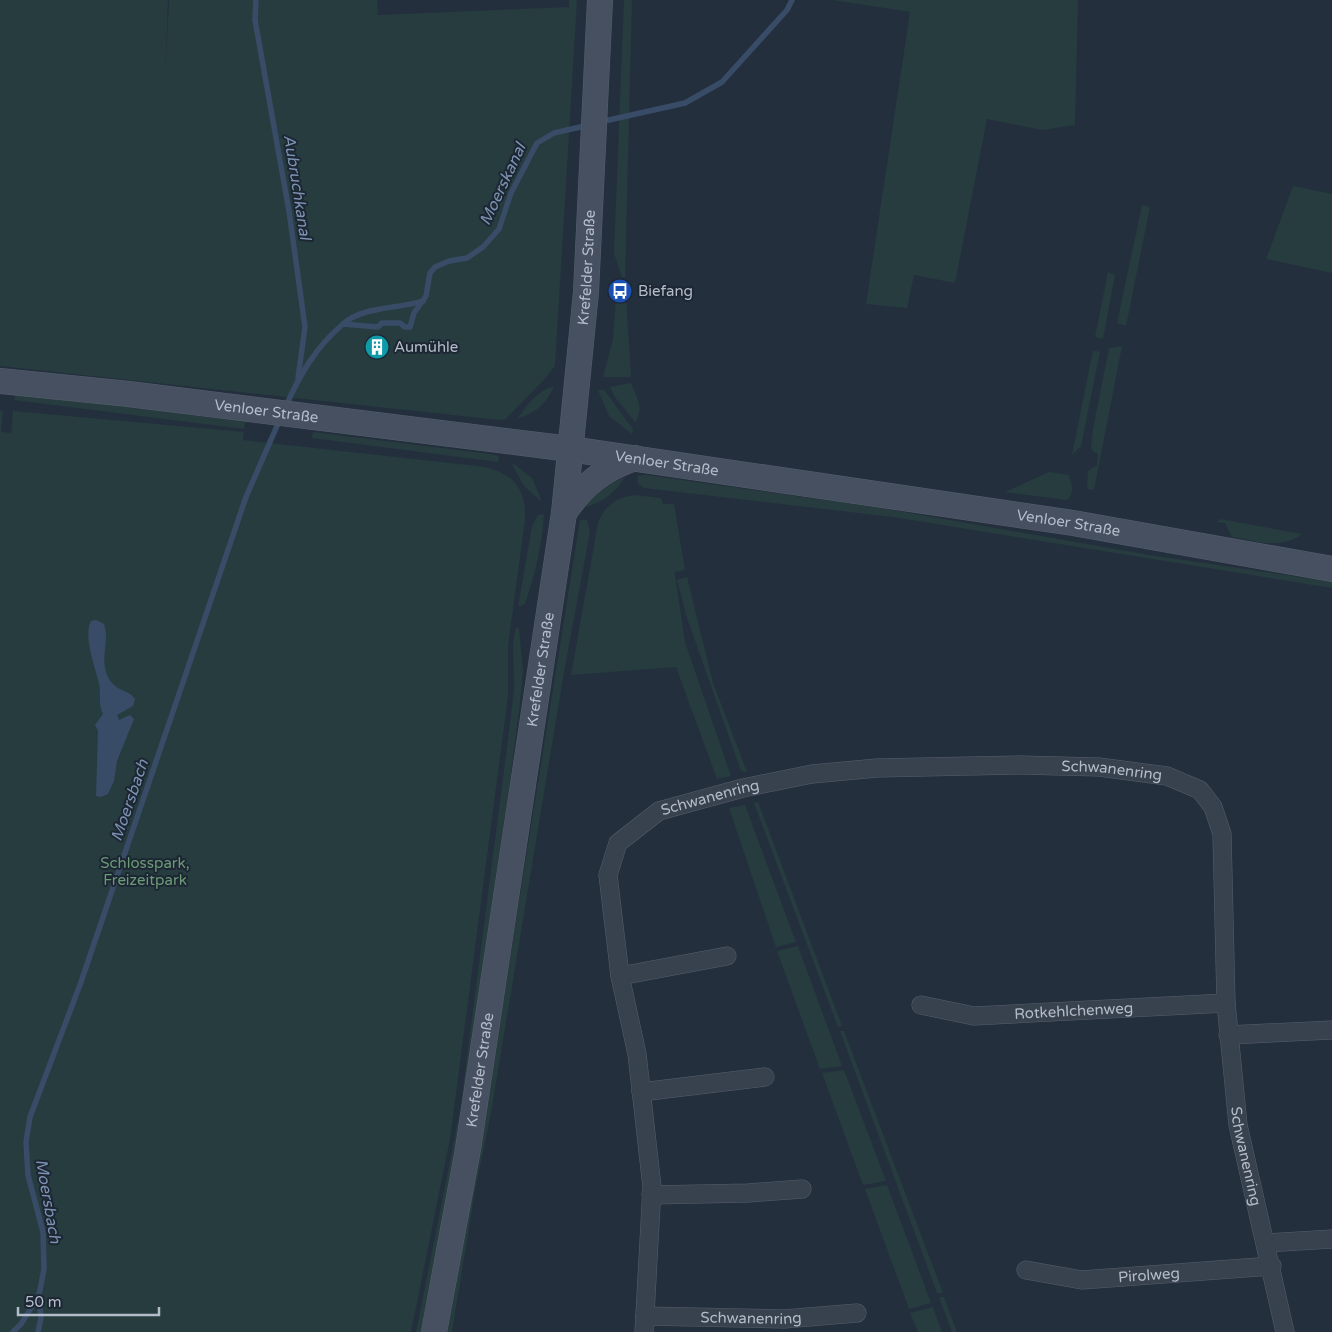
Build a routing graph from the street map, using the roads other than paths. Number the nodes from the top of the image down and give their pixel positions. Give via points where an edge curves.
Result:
1 (600, 0) edge
2 (0, 381) edge
3 (570, 448) junction
4 (635, 458) junction
5 (564, 514) junction
6 (1332, 569) edge
7 (727, 956) dead end
8 (620, 976) junction
9 (1226, 1003) junction
10 (921, 1005) dead end
11 (1332, 1030) edge
12 (1228, 1035) junction
13 (765, 1077) dead end
14 (641, 1092) junction
15 (802, 1189) dead end
16 (651, 1195) junction
17 (1332, 1239) edge
18 (1266, 1243) junction
19 (1272, 1266) junction
20 (1026, 1270) dead end
21 (857, 1313) dead end
22 (645, 1324) edge
23 (434, 1332) edge
24 (1285, 1332) edge

1 - 3 main road, Krefelder Straße via 586,292
2 - 3 main road, Venloer Straße
3 - 4 main road, Venloer Straße
3 - 5 main road, Krefelder Straße
4 - 5 main road via 613,465 593,478
4 - 6 main road, Venloer Straße via 1073,522
5 - 23 main road, Krefelder Straße via 468,1149
7 - 8 street
8 - 9 street, Schwanenring via 608,874 618,844 659,811 743,788 812,774 886,768 1099,767 1167,776 1186,782 1200,790 1213,807 1222,834
8 - 14 street, Schwanenring
9 - 10 street, Rotkehlchenweg via 974,1016
9 - 12 street, Schwanenring
11 - 12 street
12 - 18 street, Schwanenring via 1238,1125
13 - 14 street
14 - 16 street, Schwanenring
15 - 16 street via 748,1194
16 - 22 street, Schwanenring
17 - 18 street
18 - 19 street, Schwanenring
19 - 20 street, Pirolweg via 1082,1280
19 - 24 street, Schwanenring
21 - 22 street, Schwanenring

